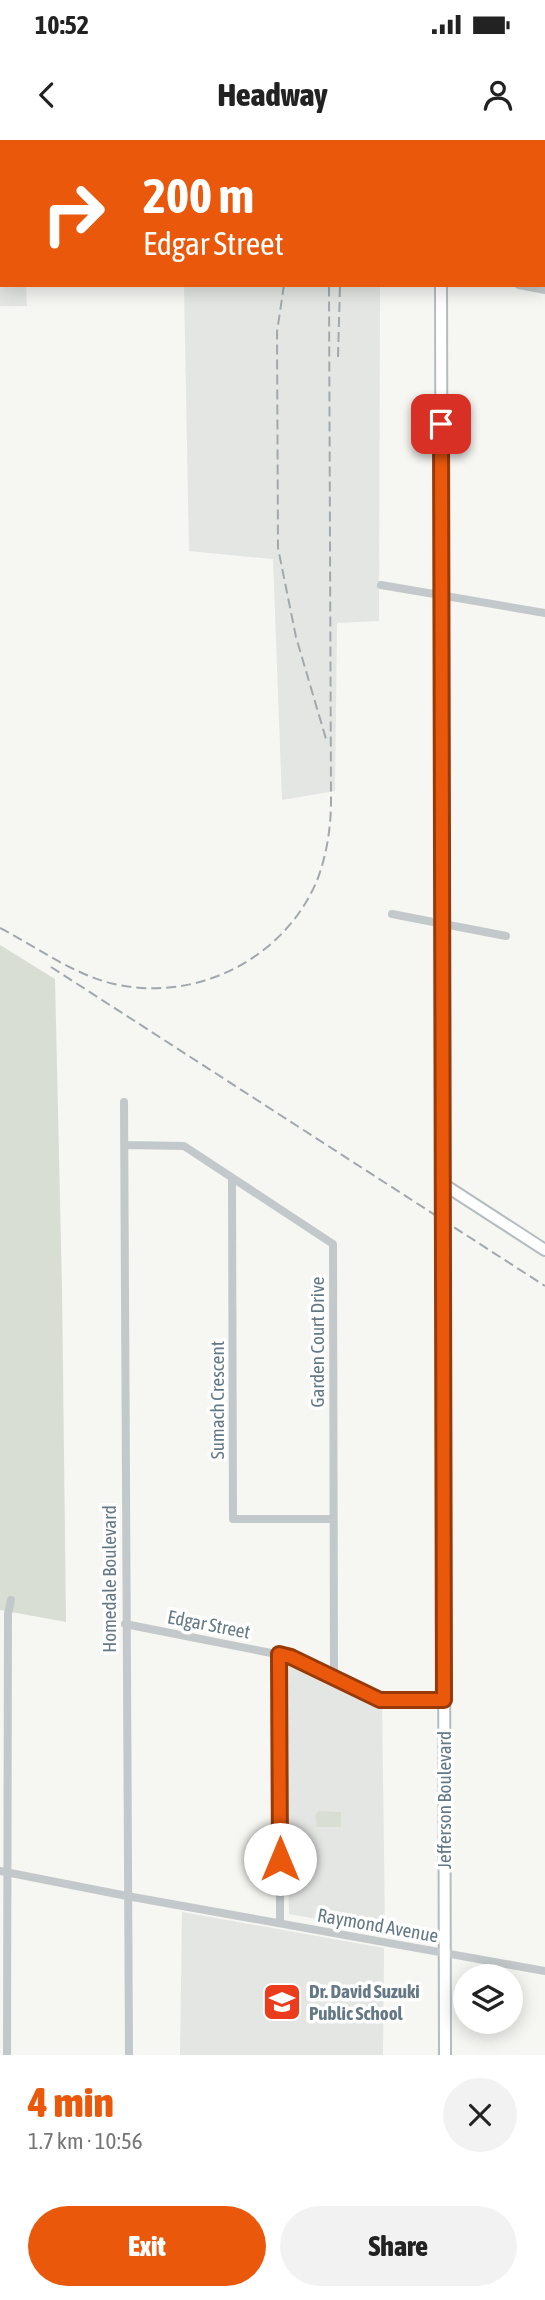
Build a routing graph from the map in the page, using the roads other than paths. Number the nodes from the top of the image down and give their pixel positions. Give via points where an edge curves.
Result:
1 (441, 287) edge
2 (381, 584) dead end
3 (442, 596) junction
4 (545, 613) edge
5 (392, 914) dead end
6 (442, 924) junction
7 (506, 936) dead end
8 (124, 1102) dead end
9 (125, 1145) junction
10 (232, 1180) junction
11 (443, 1184) junction
12 (545, 1250) edge
13 (333, 1519) junction
14 (11, 1601) dead end
15 (125, 1624) junction
16 (279, 1654) junction
17 (334, 1678) junction
18 (444, 1700) junction
19 (4, 1872) edge
20 (127, 1896) junction
21 (280, 1923) junction
22 (445, 1953) junction
23 (545, 1970) edge
24 (7, 2055) edge
25 (128, 2055) edge
26 (445, 2055) edge

1 - 3 street, Jefferson Boulevard
2 - 3 street
3 - 4 street
3 - 6 street, Jefferson Boulevard
5 - 6 street
6 - 7 street
6 - 11 street, Jefferson Boulevard
8 - 9 street, Homedale Boulevard
9 - 10 street, Garden Court Drive via 184,1146
9 - 15 street, Homedale Boulevard
10 - 13 street, Garden Court Drive via 333,1244
10 - 13 street, Sumach Crescent via 233,1519
11 - 12 street
11 - 18 street, Jefferson Boulevard
13 - 17 street, Garden Court Drive
14 - 19 street
15 - 16 street, Edgar Street
15 - 20 street, Homedale Boulevard
16 - 17 street, Edgar Street
16 - 21 street
17 - 18 street, Edgar Street via 380,1700
18 - 22 street, Jefferson Boulevard
19 - 20 street, Raymond Avenue
19 - 24 street
20 - 21 street, Raymond Avenue
20 - 25 street, Homedale Boulevard
21 - 22 street, Raymond Avenue
22 - 23 street, Raymond Avenue
22 - 26 street, Jefferson Boulevard

